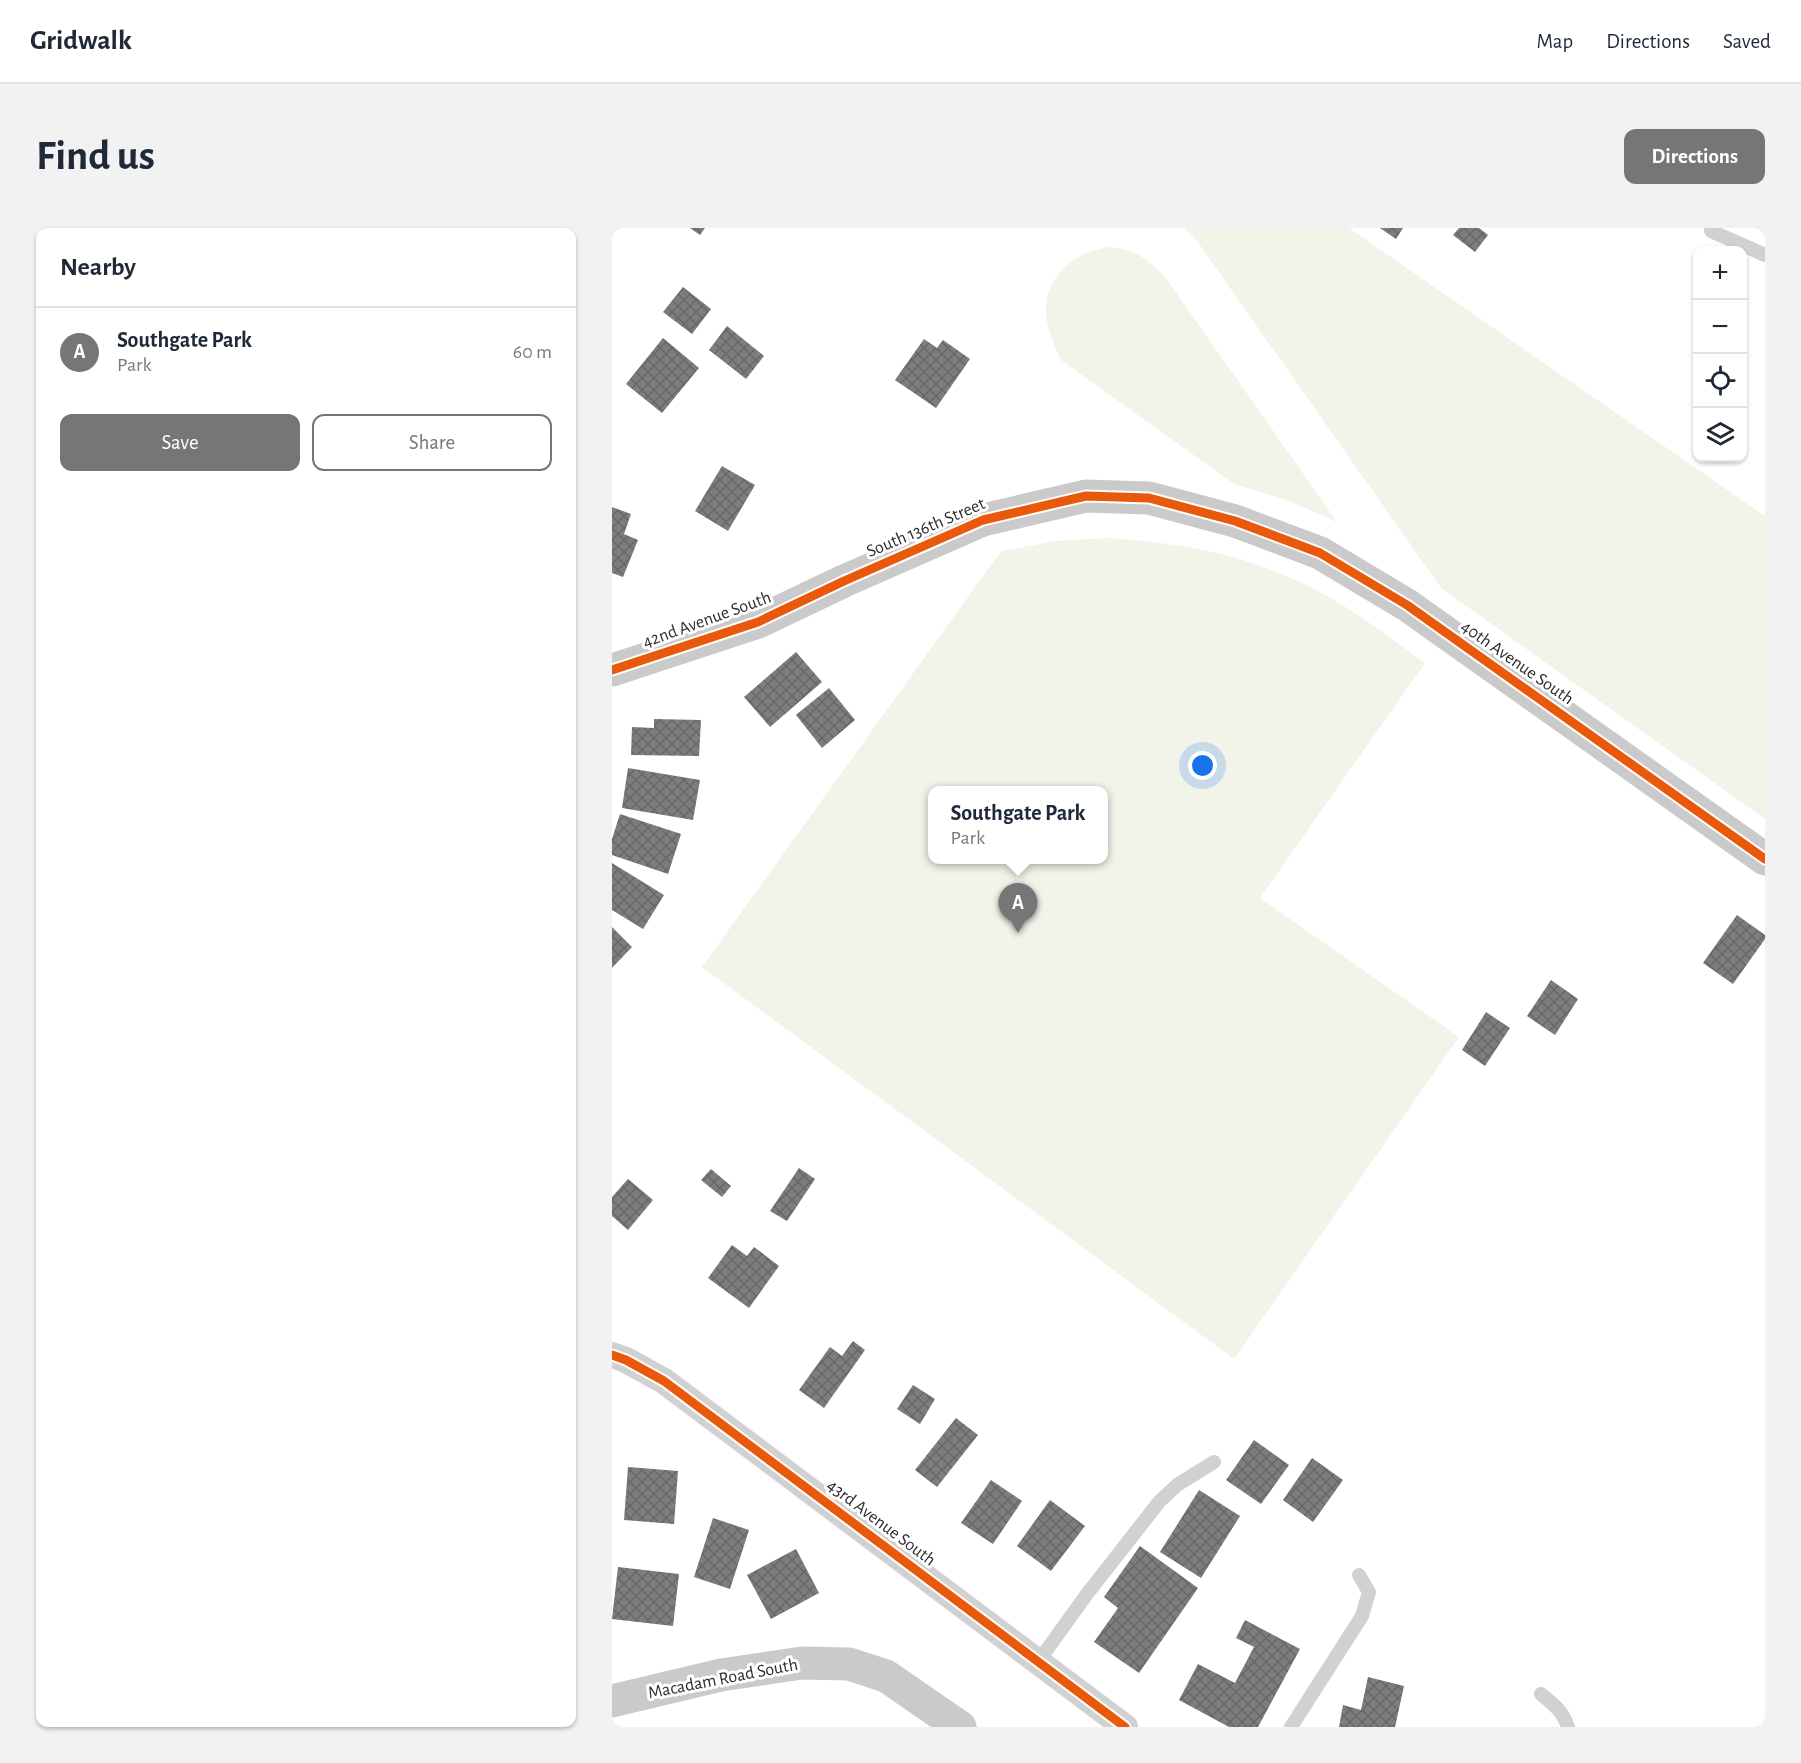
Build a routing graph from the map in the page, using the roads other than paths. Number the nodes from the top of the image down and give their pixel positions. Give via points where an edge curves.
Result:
1 (1711, 231) dead end
2 (1765, 255) edge
3 (1235, 521) joint
4 (844, 581) joint
5 (612, 670) edge
6 (1765, 859) edge
7 (612, 1355) edge
8 (1214, 1462) dead end
9 (1359, 1575) dead end
10 (1038, 1662) junction
11 (1541, 1694) dead end
12 (612, 1701) edge
13 (960, 1727) edge
14 (1125, 1727) edge
15 (1291, 1727) edge
16 (1568, 1727) edge

1 - 2 lane
3 - 4 street, South 136th Street via 1149,498 1086,496 983,520
3 - 6 street, 40th Avenue South via 1320,553 1407,606
4 - 5 street, 42nd Avenue South via 758,622
7 - 10 street, 43rd Avenue South via 664,1381
8 - 10 lane via 1177,1485 1160,1502
9 - 15 lane via 1369,1592 1362,1616
10 - 14 street, 43rd Avenue South
11 - 16 lane via 1557,1706
12 - 13 street, Macadam Road South via 721,1675 802,1663 849,1664 886,1676

